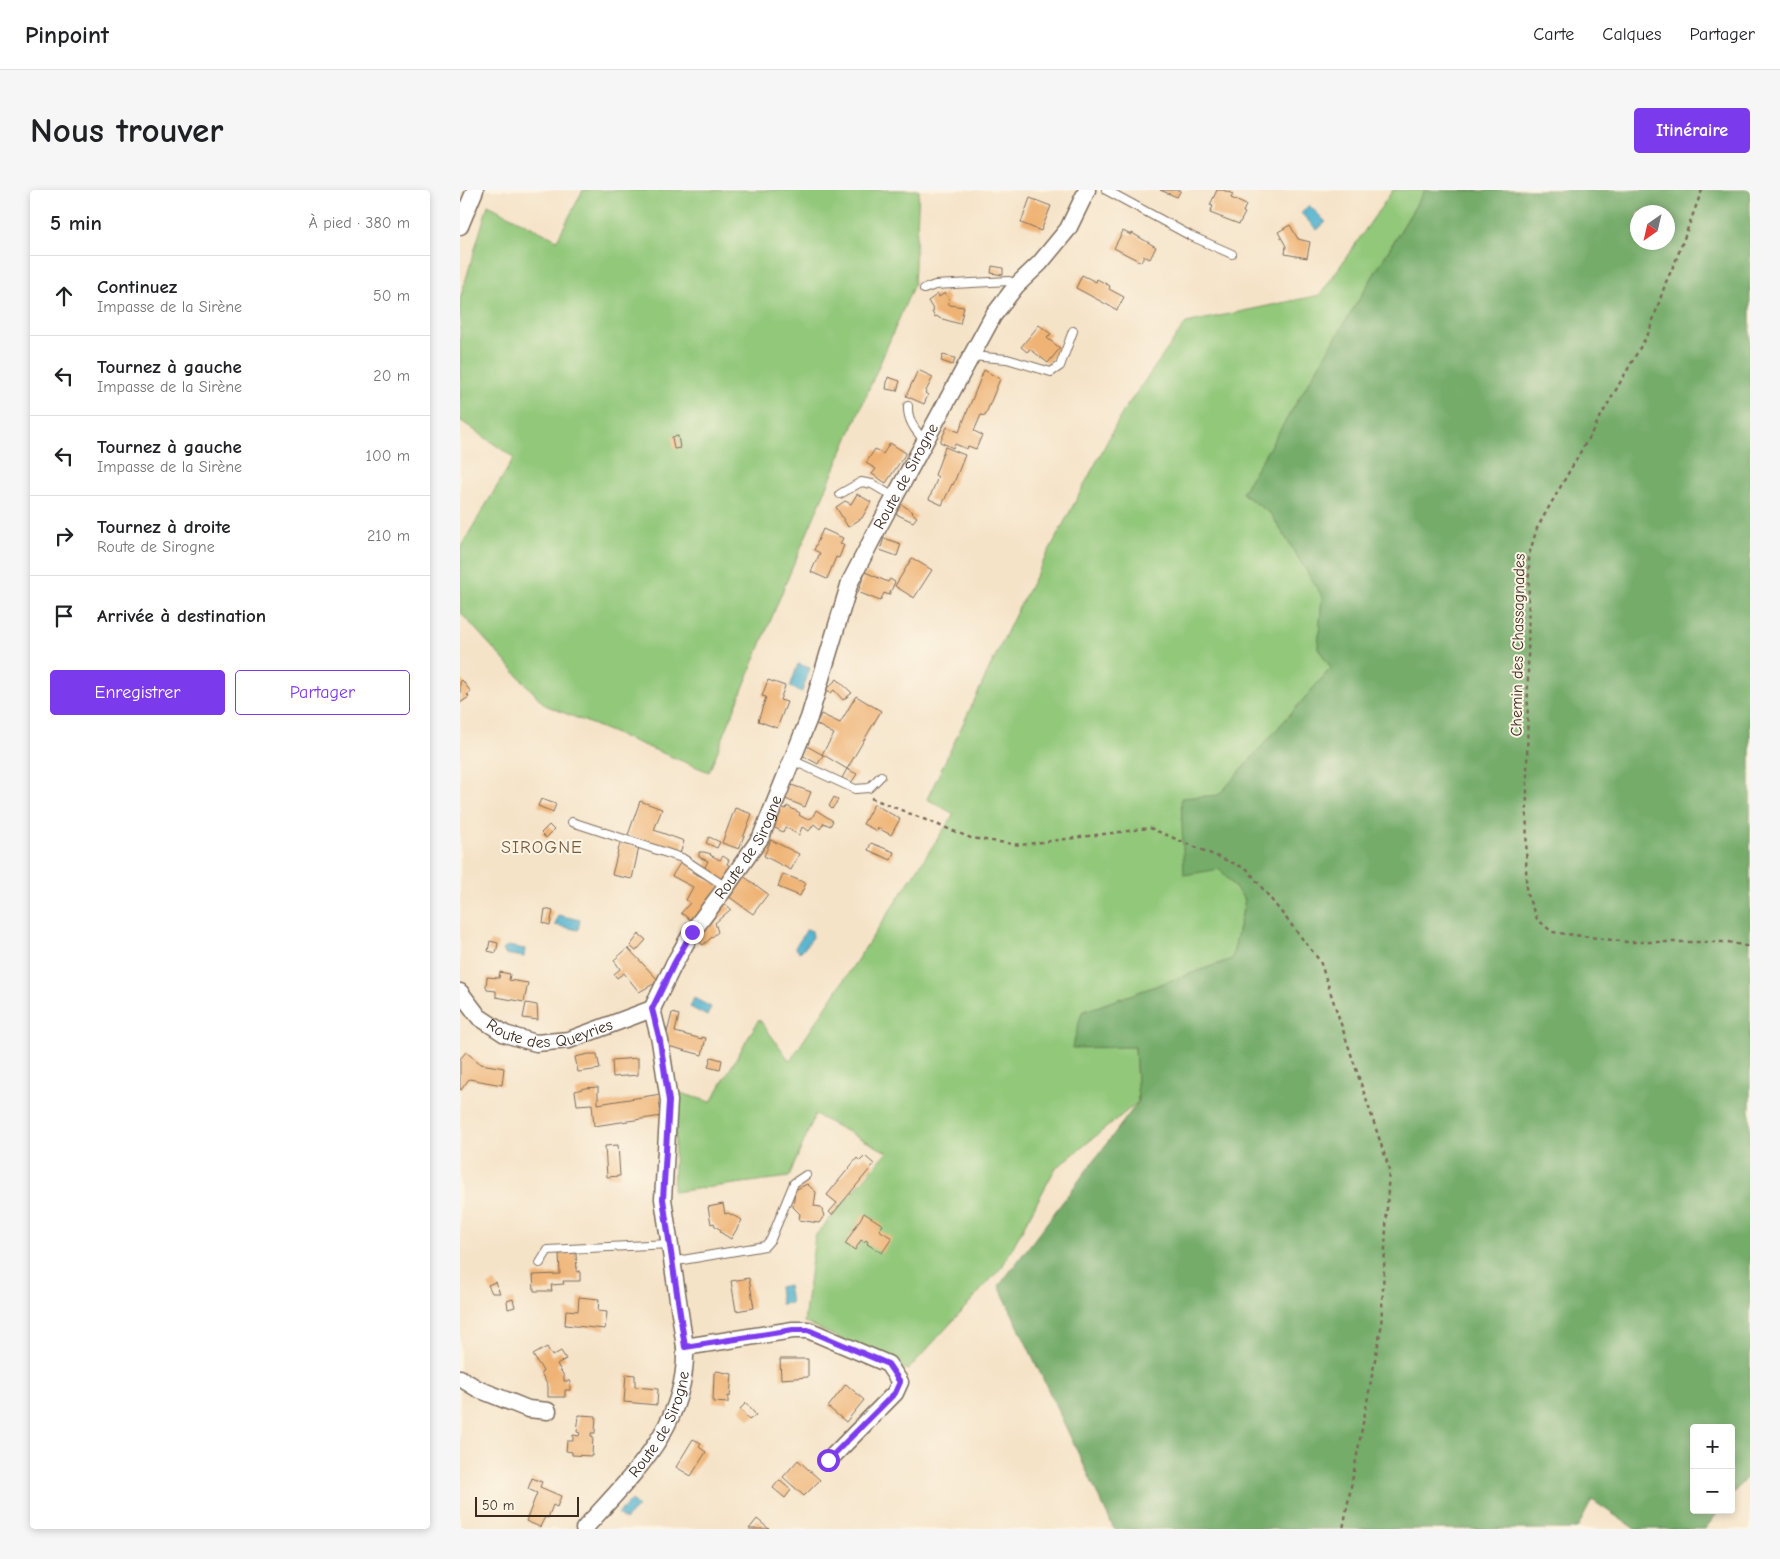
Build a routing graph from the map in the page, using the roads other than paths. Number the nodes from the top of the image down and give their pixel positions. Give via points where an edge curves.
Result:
1 (475, 190) edge
2 (1087, 190) edge
3 (1106, 190) edge
4 (460, 226) edge
5 (1232, 254) dead end
6 (1016, 286) junction
7 (924, 289) dead end
8 (1073, 331) dead end
9 (971, 356) junction
10 (908, 406) dead end
11 (925, 442) junction
12 (840, 494) dead end
13 (894, 497) junction
14 (791, 760) junction
15 (881, 776) dead end
16 (572, 822) dead end
17 (726, 888) junction
18 (460, 992) edge
19 (652, 1009) junction
20 (806, 1174) dead end
21 (669, 1244) junction
22 (671, 1262) junction
23 (540, 1263) dead end
24 (685, 1347) junction
25 (460, 1378) edge
26 (548, 1411) dead end
27 (828, 1460) dead end
28 (584, 1529) edge

1 - 4 street
2 - 6 street, Route de Sirogne via 1068,229
3 - 5 lane via 1191,236
6 - 7 lane via 1009,281 935,285
6 - 9 street, Route de Sirogne via 993,316
8 - 9 lane via 1060,366 1051,372 1007,359
9 - 11 street, Route de Sirogne
10 - 11 lane via 907,415
11 - 13 street, Route de Sirogne
12 - 13 lane via 861,482 872,484
13 - 14 street, Route de Sirogne via 850,582 808,718
14 - 15 lane via 855,789 869,788
14 - 17 street, Route de Sirogne via 761,837
16 - 17 lane via 682,858
17 - 19 street, Route de Sirogne via 692,932
18 - 19 street, Route des Queyries via 479,1017 505,1034 536,1043 569,1040
19 - 21 street, Route de Sirogne via 669,1101 663,1199
20 - 22 lane via 794,1183 771,1239 765,1246
21 - 22 street, Route de Sirogne
21 - 23 lane via 548,1250
22 - 24 street, Route de Sirogne
24 - 27 street via 808,1330 888,1364 900,1382 895,1393
24 - 28 street, Route de Sirogne via 682,1383 666,1427 651,1453
25 - 26 street via 478,1389 528,1409

